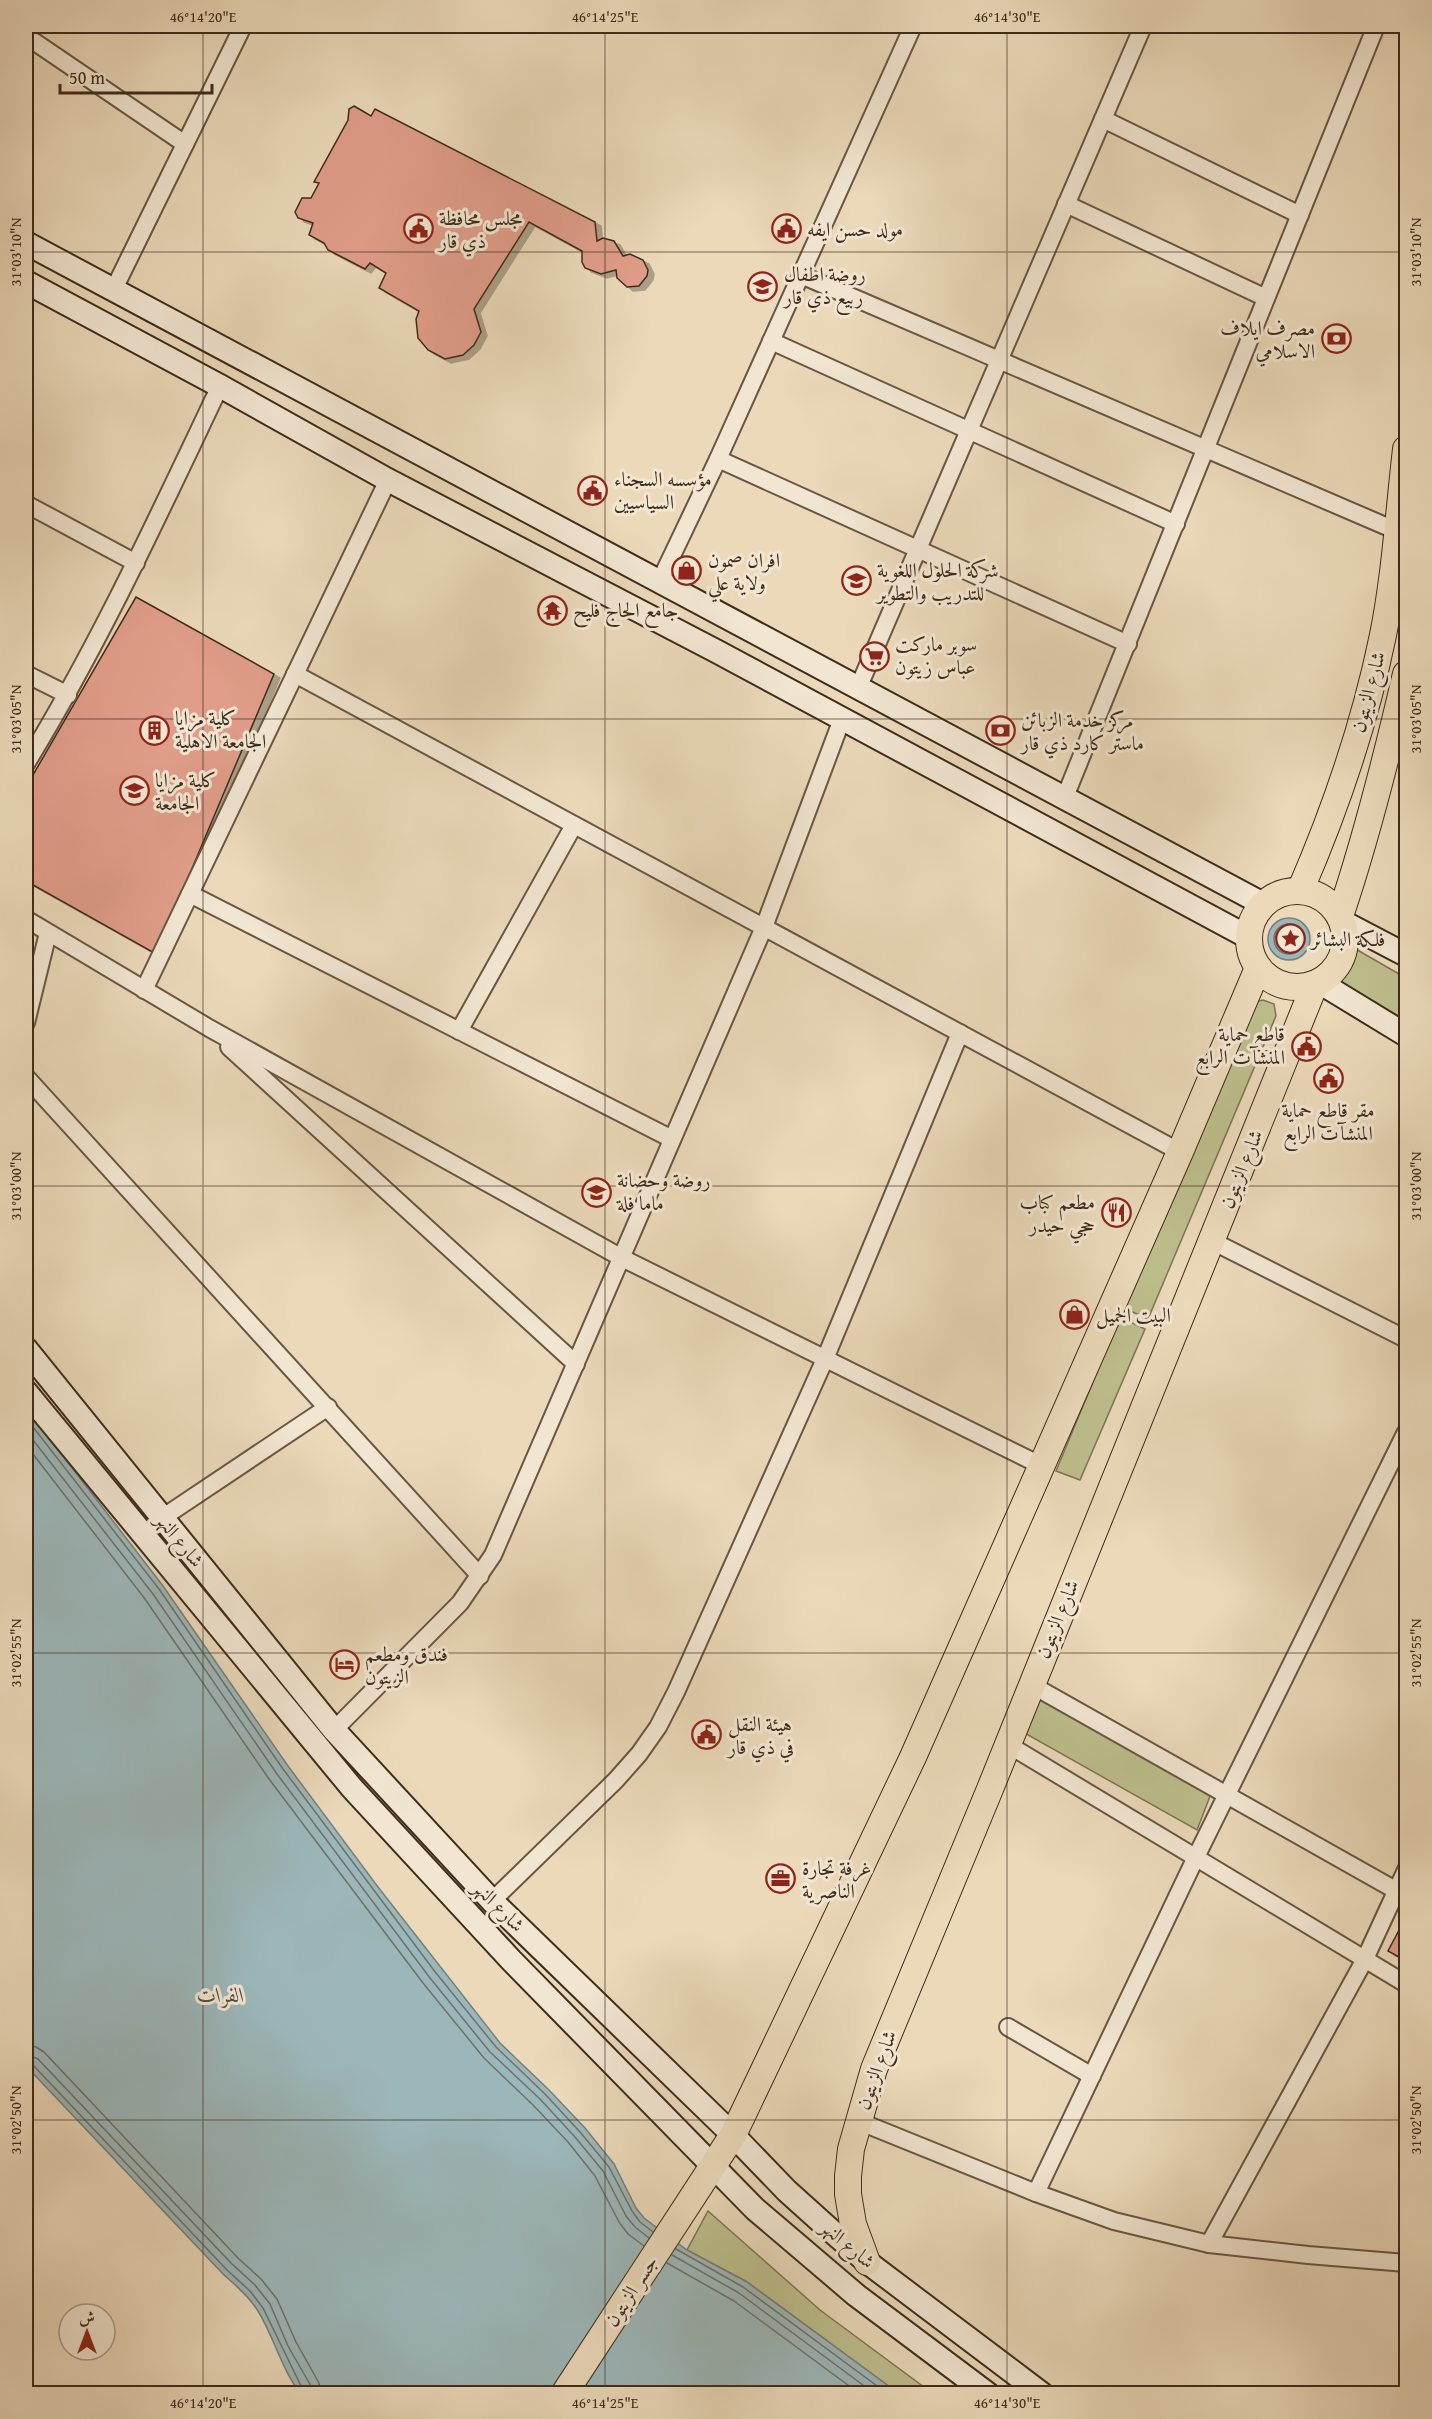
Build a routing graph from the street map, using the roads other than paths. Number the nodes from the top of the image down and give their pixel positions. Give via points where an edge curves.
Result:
1 (243, 26) edge
2 (913, 26) edge
3 (1143, 26) edge
4 (1376, 26) edge
5 (26, 36) edge
6 (1103, 119) junction
7 (185, 144) junction
8 (1066, 204) junction
9 (1300, 215) junction
10 (26, 243) edge
11 (801, 275) junction
12 (26, 282) edge
13 (114, 289) junction
14 (1266, 298) junction
15 (771, 342) junction
16 (999, 360) junction
17 (220, 386) junction
18 (969, 431) junction
19 (1206, 449) junction
20 (1407, 449) edge
21 (718, 459) junction
22 (388, 480) junction
23 (26, 504) edge
24 (1176, 524) junction
25 (1397, 531) junction
26 (918, 549) junction
27 (136, 563) junction
28 (659, 583) junction
29 (733, 620) junction
30 (1128, 644) junction
31 (716, 651) junction
32 (26, 674) edge
33 (295, 674) junction
34 (1407, 674) edge
35 (858, 686) junction
36 (68, 695) junction
37 (842, 719) junction
38 (26, 764) edge
39 (1065, 797) junction
40 (574, 825) junction
41 (1300, 891) junction
42 (190, 894) junction
43 (1263, 904) junction
44 (26, 919) edge
45 (1341, 919) junction
46 (764, 927) junction
47 (48, 933) junction
48 (1248, 937) junction
49 (1407, 956) edge
50 (1258, 968) junction
51 (1317, 983) junction
52 (144, 990) junction
53 (26, 1023) edge
54 (209, 1028) junction
55 (459, 1031) junction
56 (960, 1034) junction
57 (1407, 1035) edge
58 (26, 1077) edge
59 (672, 1139) junction
60 (1180, 1152) junction
61 (1212, 1241) junction
62 (622, 1258) junction
63 (1407, 1339) edge
64 (26, 1350) edge
65 (825, 1359) junction
66 (576, 1364) junction
67 (26, 1392) edge
68 (328, 1407) junction
69 (1407, 1432) edge
70 (1040, 1465) junction
71 (162, 1518) junction
72 (480, 1576) junction
73 (1030, 1684) junction
74 (334, 1730) junction
75 (1007, 1744) junction
76 (1227, 1794) junction
77 (1196, 1857) junction
78 (1407, 1870) edge
79 (1397, 1891) junction
80 (492, 1901) junction
81 (1365, 1959) junction
82 (1407, 1984) edge
83 (1008, 2027) dead end
84 (1092, 2076) junction
85 (858, 2121) junction
86 (733, 2135) junction
87 (714, 2165) junction
88 (1036, 2193) junction
89 (1209, 2244) junction
90 (867, 2262) junction
91 (1407, 2263) edge
92 (564, 2394) edge
93 (988, 2394) edge
94 (1042, 2394) edge

1 - 7 street
2 - 11 street
3 - 6 street
4 - 9 street
5 - 7 street
6 - 8 street
6 - 9 street
7 - 13 street
8 - 14 street
8 - 16 street
9 - 14 street
10 - 13 main road
11 - 15 street
11 - 16 street
12 - 17 main road
13 - 28 main road
14 - 19 street
15 - 18 street
15 - 21 street
16 - 18 street
16 - 19 street
17 - 22 main road
17 - 27 street
18 - 24 street
18 - 26 street
19 - 24 street
19 - 25 street
20 - 25 main road, شارع الزيتون
21 - 26 street
21 - 28 street
22 - 31 main road
22 - 33 street
23 - 27 street
24 - 30 street
25 - 41 main road, شارع الزيتون via 1384,633 1368,700 1325,833
26 - 30 street
26 - 35 street
27 - 36 street
28 - 29 main road
29 - 31 main road
29 - 35 main road
30 - 39 street
31 - 37 main road
32 - 36 street
33 - 40 street
33 - 42 street
34 - 45 main road, شارع الزيتون
35 - 39 main road
36 - 38 street
37 - 46 street
37 - 48 main road
39 - 43 main road
40 - 46 street
40 - 55 street
41 - 43 main road via 1286,892
41 - 45 main road via 1316,894 1330,903
42 - 52 street
42 - 55 street
43 - 48 main road via 1255,914
44 - 47 street
45 - 49 main road
45 - 51 main road via 1346,936 1340,963
46 - 56 street
46 - 59 street
47 - 52 street
47 - 53 street
48 - 50 main road
50 - 51 main road via 1284,986
50 - 60 main road
51 - 57 main road
51 - 61 main road, شارع الزيتون
52 - 54 street
54 - 62 street
54 - 66 street
55 - 59 street
56 - 60 street
56 - 65 street
58 - 68 street
59 - 62 street
60 - 70 main road
61 - 63 street
61 - 73 main road, شارع الزيتون
62 - 65 street
62 - 66 street
64 - 71 main road, شارع النهر
65 - 70 street
65 - 80 street via 658,1727 616,1780
66 - 72 street via 494,1555
67 - 87 main road, شارع النهر via 352,1788 511,1960
68 - 71 street
68 - 72 street
69 - 76 street
70 - 86 main road via 913,1757
71 - 74 main road, شارع النهر
72 - 74 street via 460,1603
73 - 75 main road, شارع الزيتون
73 - 76 street
74 - 80 main road, شارع النهر
75 - 77 street
75 - 85 main road, شارع الزيتون via 874,2069
76 - 77 street
76 - 79 street
77 - 81 street
77 - 84 street
78 - 79 street
79 - 81 street
80 - 86 main road, شارع النهر
81 - 82 street
81 - 89 street
83 - 84 street
84 - 88 street
85 - 88 street
85 - 90 main road, شارع الزيتون via 851,2149 848,2194 853,2224
86 - 87 main road
86 - 90 main road, شارع النهر via 787,2192
87 - 92 main road, جسر الزيتون
87 - 93 main road, شارع النهر via 801,2250
88 - 89 street via 1114,2221
89 - 91 street
90 - 94 main road, شارع النهر

